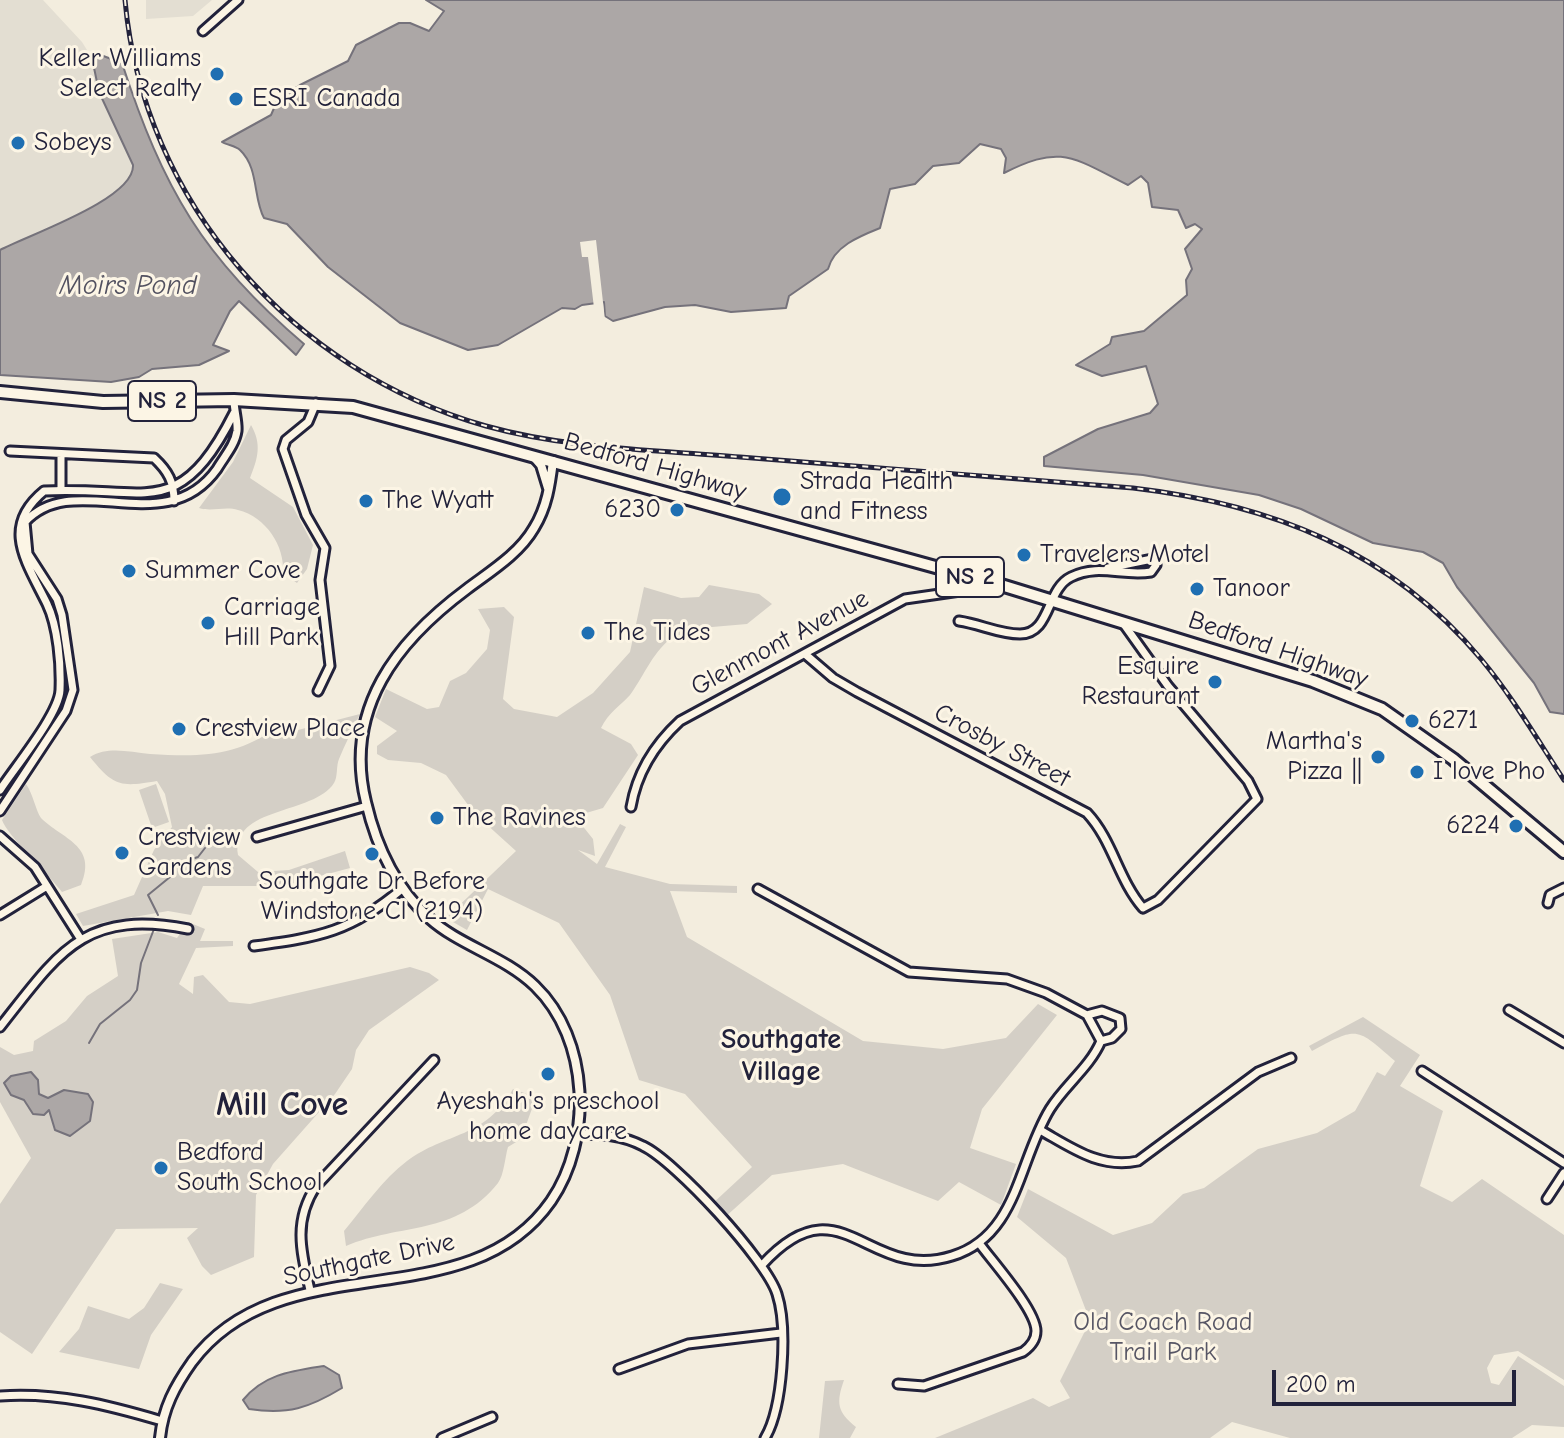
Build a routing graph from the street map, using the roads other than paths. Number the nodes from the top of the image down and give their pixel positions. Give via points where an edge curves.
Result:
1 (238, 0) edge
2 (203, 31) dead end
3 (0, 392) edge
4 (234, 400) junction
5 (316, 403) junction
6 (234, 413) junction
7 (10, 451) dead end
8 (61, 455) junction
9 (533, 457) junction
10 (553, 461) junction
11 (174, 487) junction
12 (61, 490) junction
13 (549, 493) junction
14 (174, 501) junction
15 (1108, 568) junction
16 (1001, 585) junction
17 (1050, 601) junction
18 (959, 621) dead end
19 (1123, 623) junction
20 (805, 654) junction
21 (318, 691) dead end
22 (0, 790) edge
23 (367, 806) junction
24 (631, 807) dead end
25 (0, 811) edge
26 (0, 836) edge
27 (257, 837) dead end
28 (1564, 852) edge
29 (47, 886) junction
30 (403, 888) junction
31 (1564, 888) edge
32 (758, 889) dead end
33 (1548, 903) dead end
34 (0, 915) edge
35 (188, 929) dead end
36 (80, 938) junction
37 (254, 946) dead end
38 (1509, 1010) dead end
39 (1087, 1015) junction
40 (0, 1027) edge
41 (1564, 1031) edge
42 (1555, 1038) junction
43 (1101, 1041) junction
44 (1564, 1043) edge
45 (1291, 1058) dead end
46 (434, 1060) dead end
47 (1422, 1071) dead end
48 (1040, 1130) junction
49 (578, 1134) junction
50 (1564, 1163) edge
51 (1564, 1173) edge
52 (1547, 1199) dead end
53 (979, 1243) junction
54 (762, 1265) junction
55 (310, 1290) junction
56 (781, 1333) junction
57 (619, 1369) dead end
58 (898, 1384) dead end
59 (3, 1394) edge
60 (492, 1417) dead end
61 (162, 1421) junction
62 (160, 1438) edge
63 (442, 1438) edge
64 (765, 1438) edge

1 - 2 street
3 - 4 main road, Bedford Highway / NS 2 via 103,402
4 - 5 main road, Bedford Highway / NS 2
4 - 6 street
5 - 9 main road, Bedford Highway / NS 2 via 353,407
5 - 21 street via 308,422 283,449 306,515 325,548 320,580 330,666
6 - 11 street via 196,474
6 - 14 street via 238,428 210,478
7 - 8 street
8 - 11 street via 154,458
8 - 12 street
9 - 10 main road, Bedford Highway / NS 2
9 - 13 street via 545,474
10 - 13 street, Southgate Drive
10 - 16 main road, Bedford Highway / NS 2
11 - 12 street via 159,492
11 - 14 street
12 - 22 street via 44,491 27,501 15,518 12,540 52,619 61,693
13 - 23 street, Southgate Drive via 533,531 519,548 412,634 380,682 366,719 362,750
14 - 25 street via 62,503 38,507 25,522 28,554 62,615 73,690 66,711
15 - 15 street via 1142,574 1156,565 1152,559
15 - 17 street via 1069,577
16 - 17 main road, Bedford Highway / NS 2
16 - 20 street, Glenmont Avenue via 905,599
17 - 18 street via 1039,626 1026,634
17 - 19 main road, Bedford Highway / NS 2
19 - 20 street, Crosby Street via 1257,799 1158,900 1143,908 1128,891 1103,830 1087,813 857,692
19 - 28 main road, Bedford Highway / NS 2 via 1320,683 1382,709 1453,759
20 - 24 street, Glenmont Avenue via 680,721 661,738 635,781
23 - 27 street
23 - 30 street, Southgate Drive via 383,854
26 - 29 street via 35,867
29 - 34 street
29 - 36 street
30 - 37 street via 334,933
30 - 49 street, Southgate Drive via 428,918 514,970 546,1000 569,1045 578,1079
31 - 33 street via 1550,895
32 - 39 street via 892,965 935,976 1007,979
35 - 36 street via 124,924
36 - 40 street via 57,957
38 - 42 street
39 - 43 street
39 - 43 street via 1102,1011 1120,1018 1121,1029
41 - 42 street
42 - 44 street
43 - 48 street
45 - 48 street via 1258,1072 1138,1161 1123,1165 1093,1160
46 - 55 street via 306,1201 299,1240
47 - 50 street
48 - 53 street via 1015,1198
49 - 54 street via 614,1135 661,1156
49 - 55 street, Southgate Drive via 568,1170 551,1201 526,1229 493,1251 454,1266
51 - 52 street
53 - 54 street via 951,1257 912,1260 814,1228 780,1246
53 - 58 street via 1031,1315 1034,1340 1023,1352 924,1386
54 - 56 street via 777,1293
55 - 61 street, Southgate Drive via 266,1303 211,1338 177,1383
56 - 57 street via 688,1344
56 - 64 street via 778,1403
59 - 61 street via 97,1401
60 - 63 street
61 - 62 street, Southgate Drive

